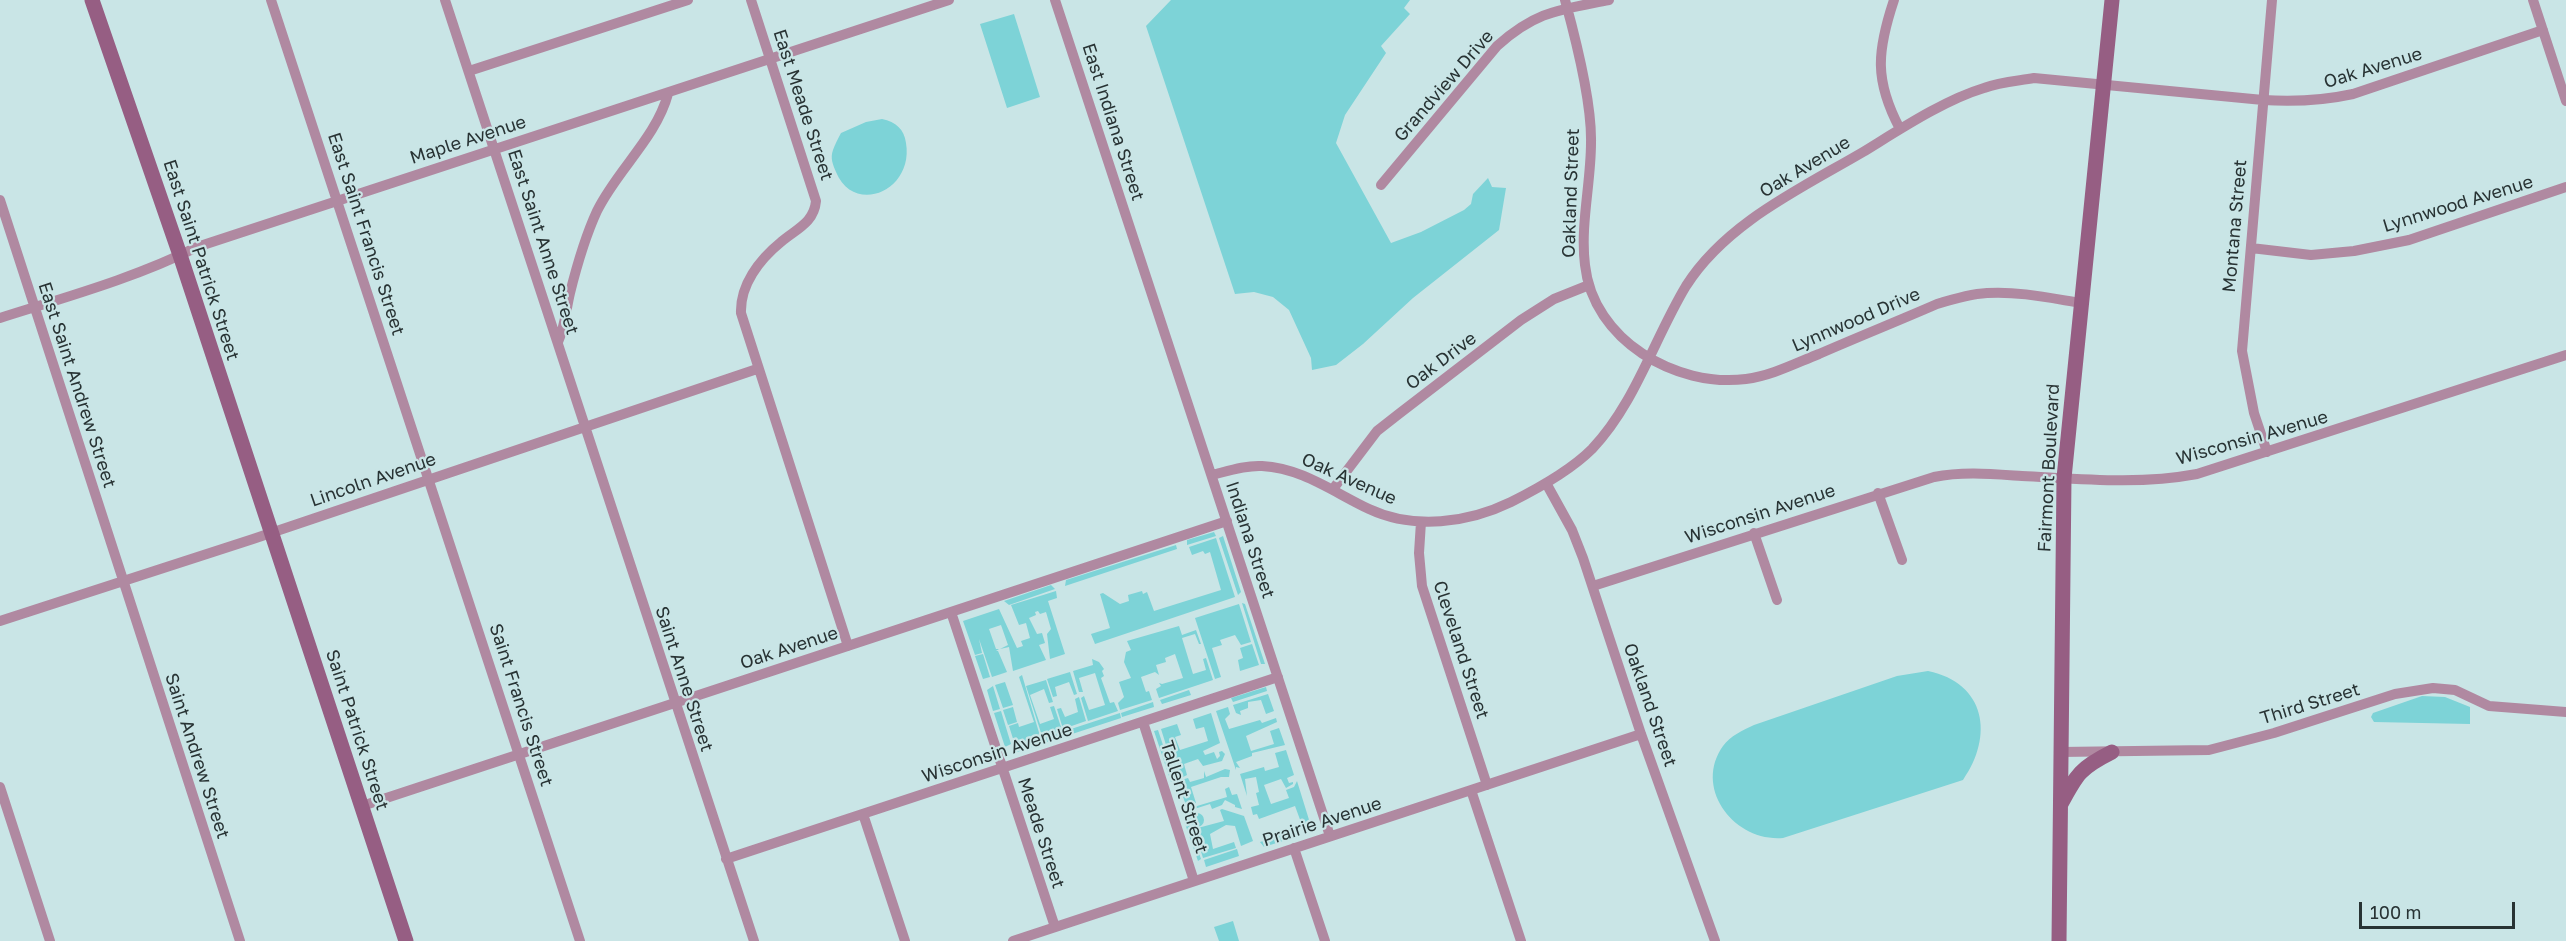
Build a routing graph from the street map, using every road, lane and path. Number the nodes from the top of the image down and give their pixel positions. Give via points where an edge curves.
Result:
1 (93, 0) edge
2 (271, 0) edge
3 (445, 0) edge
4 (688, 0) edge
5 (751, 0) edge
6 (949, 0) edge
7 (1055, 0) edge
8 (1610, 0) edge
9 (1894, 0) edge
10 (2112, 0) edge
11 (2272, 0) edge
12 (2533, 0) edge
13 (1566, 4) edge
14 (2543, 30) junction
15 (771, 58) junction
16 (469, 71) junction
17 (2104, 84) junction
18 (668, 94) junction
19 (2262, 100) junction
20 (2566, 100) edge
21 (1900, 129) junction
22 (495, 149) junction
23 (1381, 185) dead end
24 (2566, 188) edge
25 (0, 200) edge
26 (338, 201) junction
27 (2251, 248) junction
28 (1139, 254) joint
29 (180, 255) junction
30 (1589, 285) junction
31 (2081, 303) junction
32 (34, 307) junction
33 (0, 318) edge
34 (558, 342) junction
35 (2566, 355) edge
36 (1648, 358) junction
37 (757, 369) junction
38 (585, 426) junction
39 (2267, 452) junction
40 (1212, 475) junction
41 (429, 478) junction
42 (2064, 478) junction
43 (1546, 483) junction
44 (1333, 489) junction
45 (1878, 493) junction
46 (1227, 521) junction
47 (1421, 522) junction
48 (270, 532) junction
49 (1755, 533) junction
50 (1902, 560) dead end
51 (123, 581) junction
52 (1593, 586) junction
53 (1777, 600) dead end
54 (951, 612) junction
55 (0, 621) edge
56 (848, 646) junction
57 (1278, 677) junction
58 (675, 703) junction
59 (2566, 712) edge
60 (1143, 722) junction
61 (1641, 734) junction
62 (2060, 752) junction
63 (2112, 752) junction
64 (519, 754) junction
65 (1003, 768) junction
66 (1487, 785) junction
67 (0, 787) edge
68 (1471, 790) junction
69 (362, 806) junction
70 (2059, 807) junction
71 (863, 814) junction
72 (1330, 836) junction
73 (1294, 848) junction
74 (726, 859) junction
75 (1194, 881) junction
76 (1055, 927) junction
77 (50, 941) edge
78 (240, 941) edge
79 (404, 941) edge
80 (580, 941) edge
81 (754, 941) edge
82 (905, 941) edge
83 (1013, 941) edge
84 (1325, 941) edge
85 (1521, 941) edge
86 (1715, 941) edge
87 (2059, 941) edge

1 - 29 street, East Saint Patrick Street
2 - 26 street, East Saint Francis Street
3 - 16 street, East Saint Anne Street
4 - 16 street
5 - 15 street, East Meade Street
6 - 15 street, Maple Avenue
7 - 28 street, East Indiana Street
8 - 13 street, Grandview Drive
9 - 21 street via 1881,38 1880,59 1889,108
10 - 17 street, Fairmont Boulevard
11 - 19 street, Montana Street
12 - 14 street
13 - 23 street, Grandview Drive via 1530,20 1497,46
13 - 30 street, Oakland Street via 1590,120 1584,247
14 - 19 street, Oak Avenue via 2323,101
14 - 20 street
15 - 18 street, Maple Avenue
15 - 37 street, East Meade Street via 816,201 808,222 766,255 744,291 741,313
16 - 22 street, East Saint Anne Street
17 - 19 street, Oak Avenue
17 - 21 street, Oak Avenue via 2034,78 2006,82 1964,96
17 - 31 street, Fairmont Boulevard
18 - 22 street, Maple Avenue
18 - 34 street via 659,120 597,212 583,246
19 - 27 street, Montana Street
21 - 36 street, Oak Avenue via 1732,234 1686,286
22 - 26 street, Maple Avenue
22 - 34 street, East Saint Anne Street
24 - 27 street, Lynnwood Avenue via 2409,240 2354,251 2311,255
25 - 32 street, East Saint Andrew Street
26 - 29 street, Maple Avenue
26 - 41 street, East Saint Francis Street
27 - 39 street, Montana Street via 2242,351 2254,413
28 - 40 street, Indiana Street
29 - 32 street, Maple Avenue
29 - 48 street, East Saint Patrick Street
30 - 36 street, Oakland Street via 1614,330 1626,344
30 - 44 street, Oak Drive via 1554,299 1521,320 1377,431
31 - 36 street, Lynnwood Drive via 2012,293 1959,298 1936,304 1780,370 1748,379 1718,380 1688,374
31 - 42 street, Fairmont Boulevard
32 - 33 street, Maple Avenue
32 - 51 street, East Saint Andrew Street
34 - 38 street, East Saint Anne Street
35 - 39 street, Wisconsin Avenue
36 - 43 street, Oak Avenue via 1597,442
37 - 38 street, Lincoln Avenue
37 - 56 street
38 - 41 street, Lincoln Avenue
38 - 58 street, Saint Anne Street
39 - 42 street, Wisconsin Avenue via 2167,479 2133,482
40 - 44 street, Oak Avenue via 1261,465 1303,474
40 - 46 street, Indiana Street
41 - 48 street, Lincoln Avenue
41 - 64 street, Saint Francis Street
42 - 45 street, Wisconsin Avenue via 1946,474
42 - 62 street, Fairmont Boulevard
43 - 47 street, Oak Avenue via 1490,512 1442,522
43 - 52 street, Oakland Street via 1572,530
44 - 47 street, Oak Avenue via 1370,510
45 - 49 street, Wisconsin Avenue
45 - 50 street
46 - 54 street, Oak Avenue
46 - 57 street, Indiana Street
47 - 66 street, Cleveland Street via 1422,586
48 - 51 street, Lincoln Avenue
48 - 69 street, Saint Patrick Street
49 - 52 street, Wisconsin Avenue
49 - 53 street
51 - 55 street, Lincoln Avenue
51 - 78 street, Saint Andrew Street
52 - 61 street, Oakland Street
54 - 56 street, Oak Avenue
54 - 65 street, Meade Street
56 - 58 street, Oak Avenue
57 - 60 street, Wisconsin Avenue
57 - 72 street, Indiana Street
58 - 64 street, Oak Avenue
58 - 74 street, Saint Anne Street
59 - 63 street, Third Street via 2489,706 2455,690 2414,689 2209,750
60 - 65 street, Wisconsin Avenue
60 - 75 street, Tallent Street
61 - 66 street, Prairie Avenue
61 - 86 street, Oakland Street
62 - 63 street, Third Street
62 - 70 street, Fairmont Boulevard
63 - 70 street via 2076,775
64 - 69 street, Oak Avenue
64 - 80 street, Saint Francis Street
65 - 71 street, Wisconsin Avenue
65 - 76 street, Meade Street
66 - 68 street, Prairie Avenue
67 - 77 street
68 - 72 street, Prairie Avenue
68 - 85 street
69 - 79 street, Saint Patrick Street
70 - 87 street, Fairmont Boulevard
71 - 74 street, Wisconsin Avenue
71 - 82 street
72 - 73 street, Prairie Avenue
73 - 75 street, Prairie Avenue
73 - 84 street
74 - 81 street, Saint Anne Street
75 - 76 street, Prairie Avenue
76 - 83 street, Prairie Avenue

